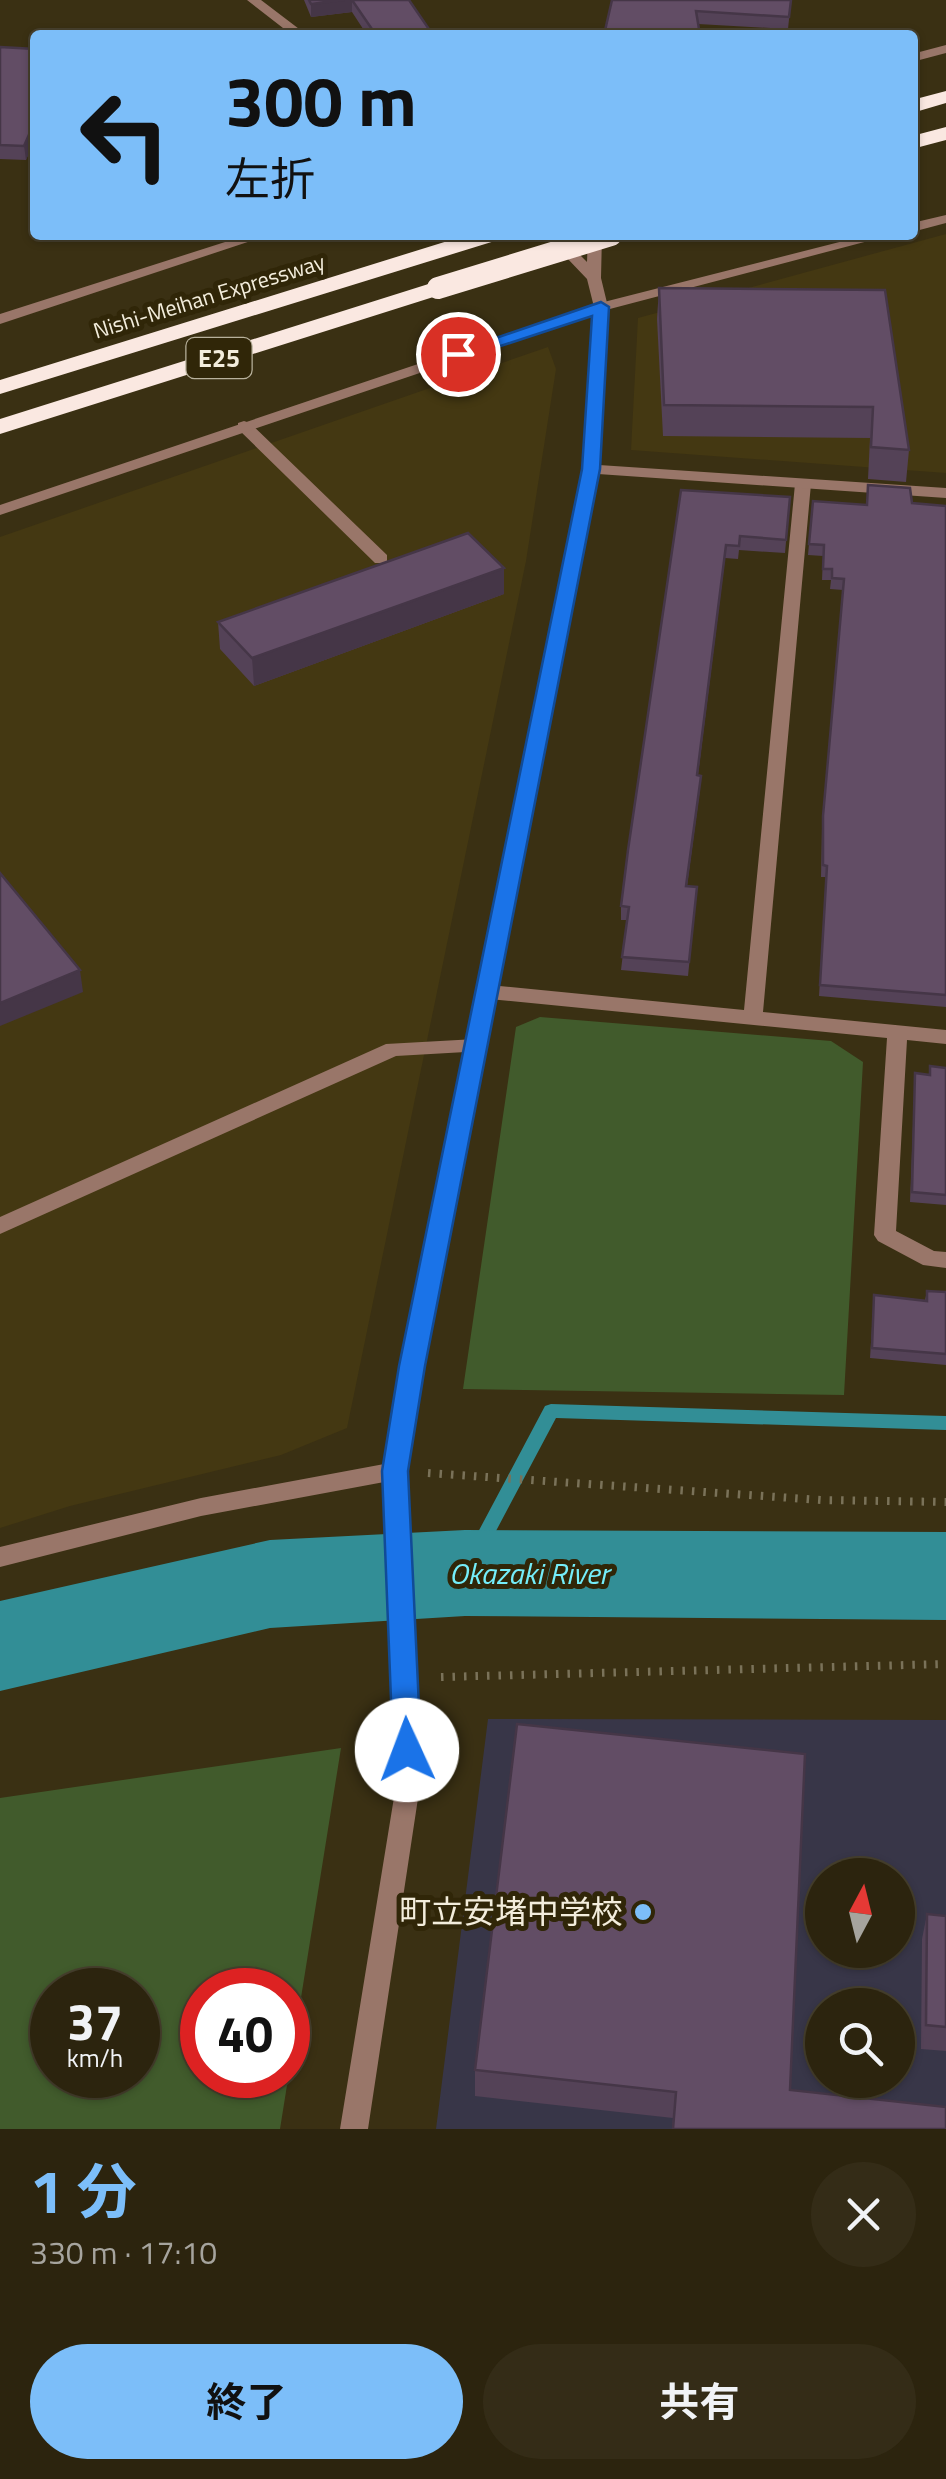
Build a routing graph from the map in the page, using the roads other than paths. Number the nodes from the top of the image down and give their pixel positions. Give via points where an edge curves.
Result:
1 (252, 0) edge
2 (293, 30) edge
3 (946, 49) edge
4 (918, 56) edge
5 (946, 97) edge
6 (918, 105) edge
7 (946, 132) edge
8 (918, 141) edge
9 (946, 219) edge
10 (918, 226) edge
11 (246, 240) edge
12 (474, 240) edge
13 (557, 240) edge
14 (595, 240) edge
15 (595, 240) edge
16 (864, 240) edge
17 (594, 278) junction
18 (601, 307) junction
19 (0, 319) edge
20 (0, 386) edge
21 (244, 426) junction
22 (0, 427) edge
23 (591, 469) junction
24 (803, 484) junction
25 (946, 494) edge
26 (0, 510) edge
27 (381, 559) edge
28 (489, 992) junction
29 (754, 1016) junction
30 (897, 1034) junction
31 (946, 1038) edge
32 (476, 1046) junction
33 (0, 1226) edge
34 (946, 1260) edge
35 (395, 1471) junction
36 (0, 1557) edge
37 (354, 2129) edge

1 - 2 street
3 - 4 street
5 - 6 highway
7 - 8 highway
9 - 10 street
11 - 19 street
12 - 20 highway, Nishi-Meihan Expressway / E25
13 - 17 street
14 - 17 street
15 - 22 highway, E25, bridge
16 - 18 street
17 - 18 street
18 - 21 street
18 - 23 street
21 - 26 street
21 - 27 street
23 - 24 street
23 - 28 street
24 - 25 street
24 - 29 street
28 - 29 street
28 - 32 street
29 - 30 street
30 - 31 street
30 - 34 street via 885,1236
32 - 33 street via 393,1049
32 - 35 street
35 - 36 street via 201,1506
35 - 37 street via 408,1786

